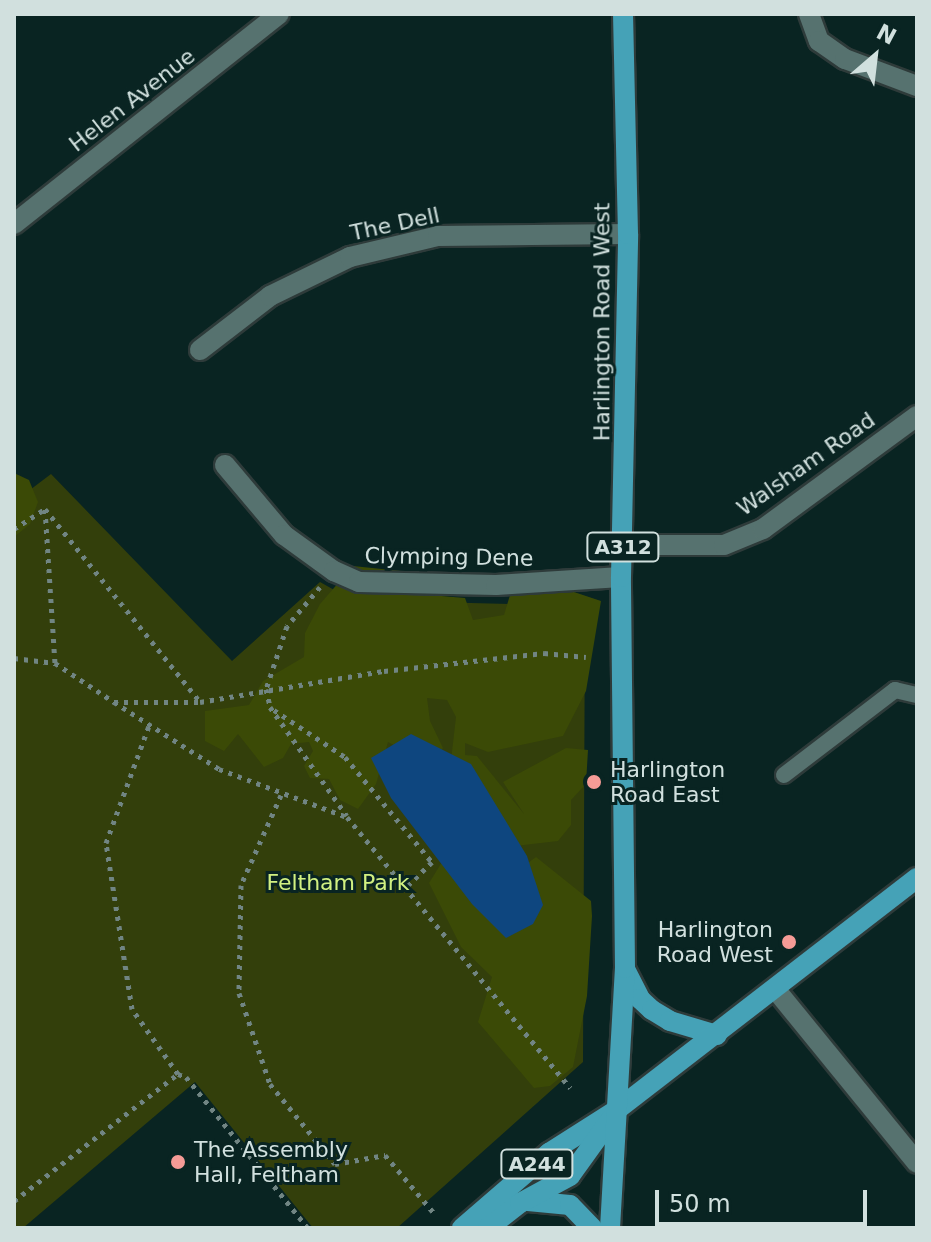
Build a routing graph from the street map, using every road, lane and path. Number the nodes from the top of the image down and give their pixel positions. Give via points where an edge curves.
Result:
1 (279, 14) edge
2 (623, 14) edge
3 (809, 14) edge
4 (917, 86) edge
5 (14, 224) edge
6 (628, 234) junction
7 (200, 350) dead end
8 (917, 416) edge
9 (225, 465) dead end
10 (45, 509) junction
11 (14, 529) edge
12 (623, 545) junction
13 (334, 571) junction
14 (621, 577) junction
15 (586, 657) dead end
16 (14, 658) edge
17 (55, 663) junction
18 (266, 689) junction
19 (917, 695) edge
20 (114, 702) junction
21 (200, 702) junction
22 (270, 707) junction
23 (150, 723) junction
24 (784, 775) dead end
25 (281, 795) junction
26 (347, 817) junction
27 (917, 878) edge
28 (406, 887) junction
29 (625, 968) junction
30 (776, 990) junction
31 (717, 1035) junction
32 (178, 1074) junction
33 (570, 1088) dead end
34 (618, 1109) junction
35 (917, 1163) edge
36 (14, 1201) edge
37 (520, 1203) junction
38 (434, 1213) dead end
39 (308, 1228) edge
40 (462, 1228) edge
41 (488, 1228) edge
42 (592, 1228) edge
43 (610, 1228) edge

1 - 5 street, Helen Avenue
2 - 6 main road, Harlington Road West / A312
3 - 4 street via 819,41 845,59
6 - 7 street, The Dell via 438,236 350,257 270,296
6 - 12 main road, Harlington Road West / A312
8 - 12 street, Walsham Road via 763,529 724,545
9 - 13 street, Clymping Dene via 284,535
10 - 11 path
10 - 17 path
10 - 21 path
12 - 14 main road, Harlington Road West / A312
13 - 14 street, Clymping Dene via 359,582 496,585
13 - 18 path via 287,626
14 - 29 main road, Harlington Road West / A312
15 - 18 path via 544,653
16 - 17 path
17 - 20 path
18 - 21 path
18 - 22 path
19 - 24 lane via 895,690
20 - 21 path
20 - 23 path
22 - 26 path
22 - 28 path via 345,757 432,862
23 - 25 path via 219,769
23 - 32 path via 106,843 132,1009
25 - 26 path
25 - 38 path via 241,885 239,993 270,1084 335,1164 385,1155
26 - 28 path
27 - 30 main road, A244
28 - 33 path
29 - 31 main road via 640,999 652,1010
29 - 34 main road, Harlington Road West / A312
30 - 31 main road, A244
30 - 35 street
31 - 34 main road, A244
32 - 36 path
32 - 39 path via 186,1077
34 - 37 main road, A244 via 570,1176
34 - 40 main road, A244 via 549,1153
34 - 43 main road, A312
37 - 41 main road, A244
37 - 42 main road, A244 via 538,1199 570,1205

